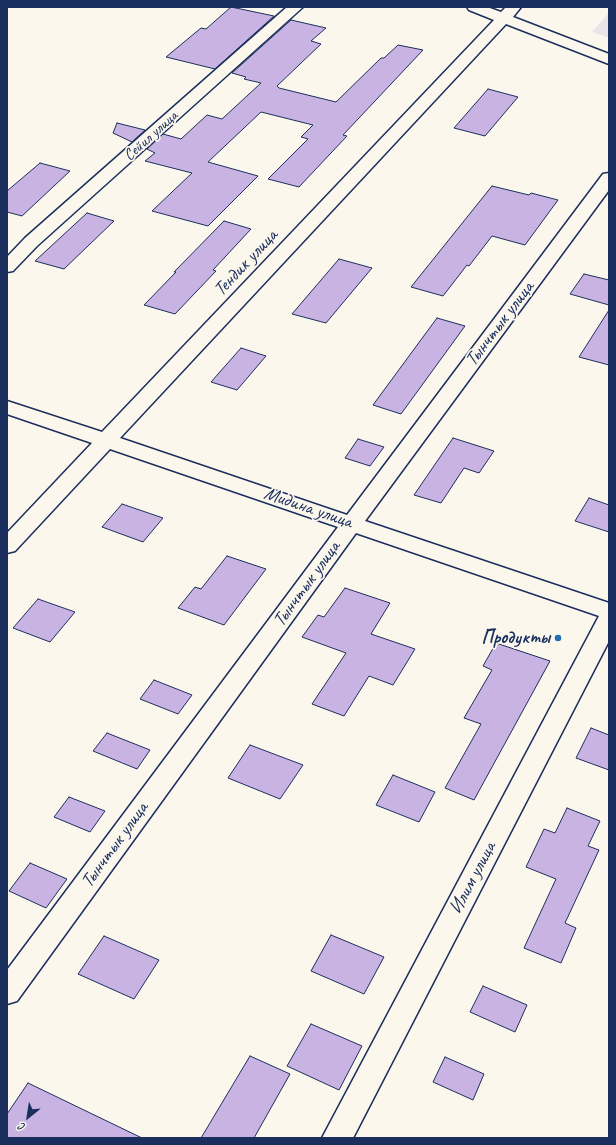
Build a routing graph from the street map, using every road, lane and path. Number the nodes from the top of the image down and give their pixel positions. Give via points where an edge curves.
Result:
1 (296, 7) edge
2 (474, 7) edge
3 (509, 13) edge
4 (609, 59) edge
5 (609, 178) edge
6 (7, 267) edge
7 (7, 407) edge
8 (108, 441) junction
9 (352, 523) junction
10 (7, 546) edge
11 (609, 611) edge
12 (609, 619) edge
13 (7, 992) edge
14 (337, 1138) edge

1 - 6 street, Сейил улица via 31,242
2 - 3 street
3 - 4 street
3 - 8 street, Тендик улица
5 - 9 street, Тынчтык улица
7 - 8 street, Мидина улица
8 - 9 street, Мидина улица
8 - 10 street, Тендик улица
9 - 11 street, Мидина улица
9 - 13 street, Тынчтык улица
12 - 14 street, Илим улица

